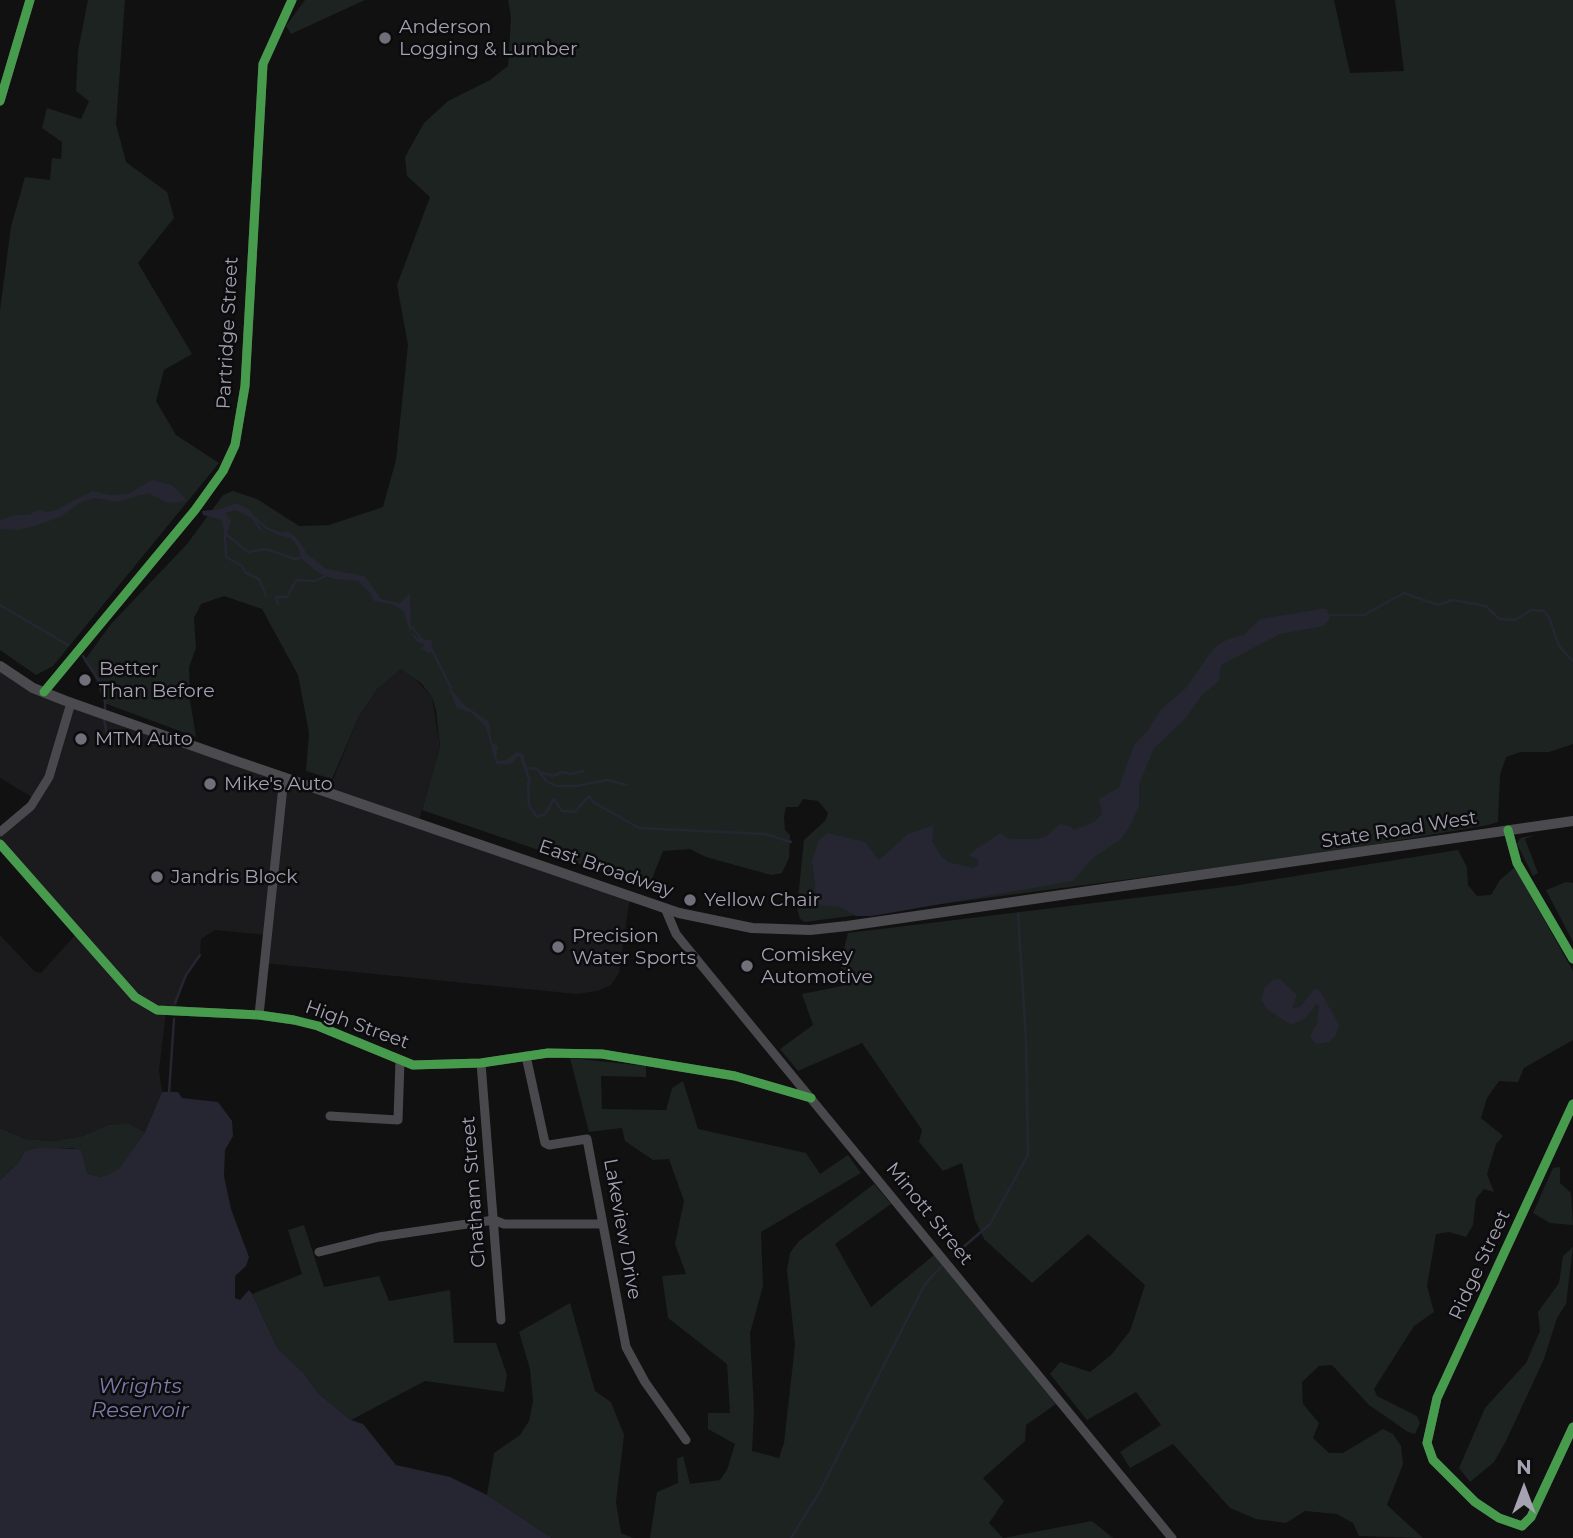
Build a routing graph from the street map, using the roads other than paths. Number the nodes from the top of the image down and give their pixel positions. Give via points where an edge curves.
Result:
1 (30, 0) edge
2 (292, 0) edge
3 (0, 101) edge
4 (0, 666) edge
5 (44, 692) junction
6 (71, 703) junction
7 (284, 777) junction
8 (1573, 821) edge
9 (1508, 830) junction
10 (0, 832) edge
11 (0, 844) edge
12 (1230, 872) joint
13 (665, 908) junction
14 (1573, 959) edge
15 (259, 1015) junction
16 (526, 1056) junction
17 (400, 1061) junction
18 (481, 1063) junction
19 (811, 1098) junction
20 (1573, 1104) edge
21 (330, 1116) dead end
22 (494, 1220) junction
23 (602, 1224) junction
24 (319, 1252) dead end
25 (501, 1320) dead end
26 (1573, 1427) edge
27 (686, 1440) dead end
28 (1172, 1538) edge

1 - 3 street
2 - 5 street, Partridge Street via 262,64 245,386 235,445 195,510
4 - 5 main road, East Broadway
5 - 6 main road, East Broadway
6 - 7 main road, East Broadway
6 - 10 street via 49,777 31,806
7 - 13 main road, East Broadway
7 - 15 street
8 - 9 main road, State Road West
9 - 12 main road, State Road West
9 - 14 street via 1521,869
11 - 15 street, High Street via 146,1005 174,1013
12 - 13 main road, East Broadway via 810,930 752,928
13 - 19 street, Minott Street via 676,934
15 - 17 street, High Street via 318,1026
16 - 18 street, High Street
16 - 19 street, High Street via 635,1057 735,1076
16 - 23 street, Lakeview Drive via 545,1143 587,1139
17 - 18 street, High Street via 433,1066
17 - 21 street via 398,1120
18 - 22 street, Chatham Street
19 - 28 street, Minott Street
20 - 26 street, Ridge Street via 1437,1398 1427,1443 1433,1460 1475,1502 1522,1526 1531,1517
22 - 23 street via 504,1224
22 - 24 street via 379,1237
22 - 25 street, Chatham Street
23 - 27 street, Lakeview Drive via 626,1347

